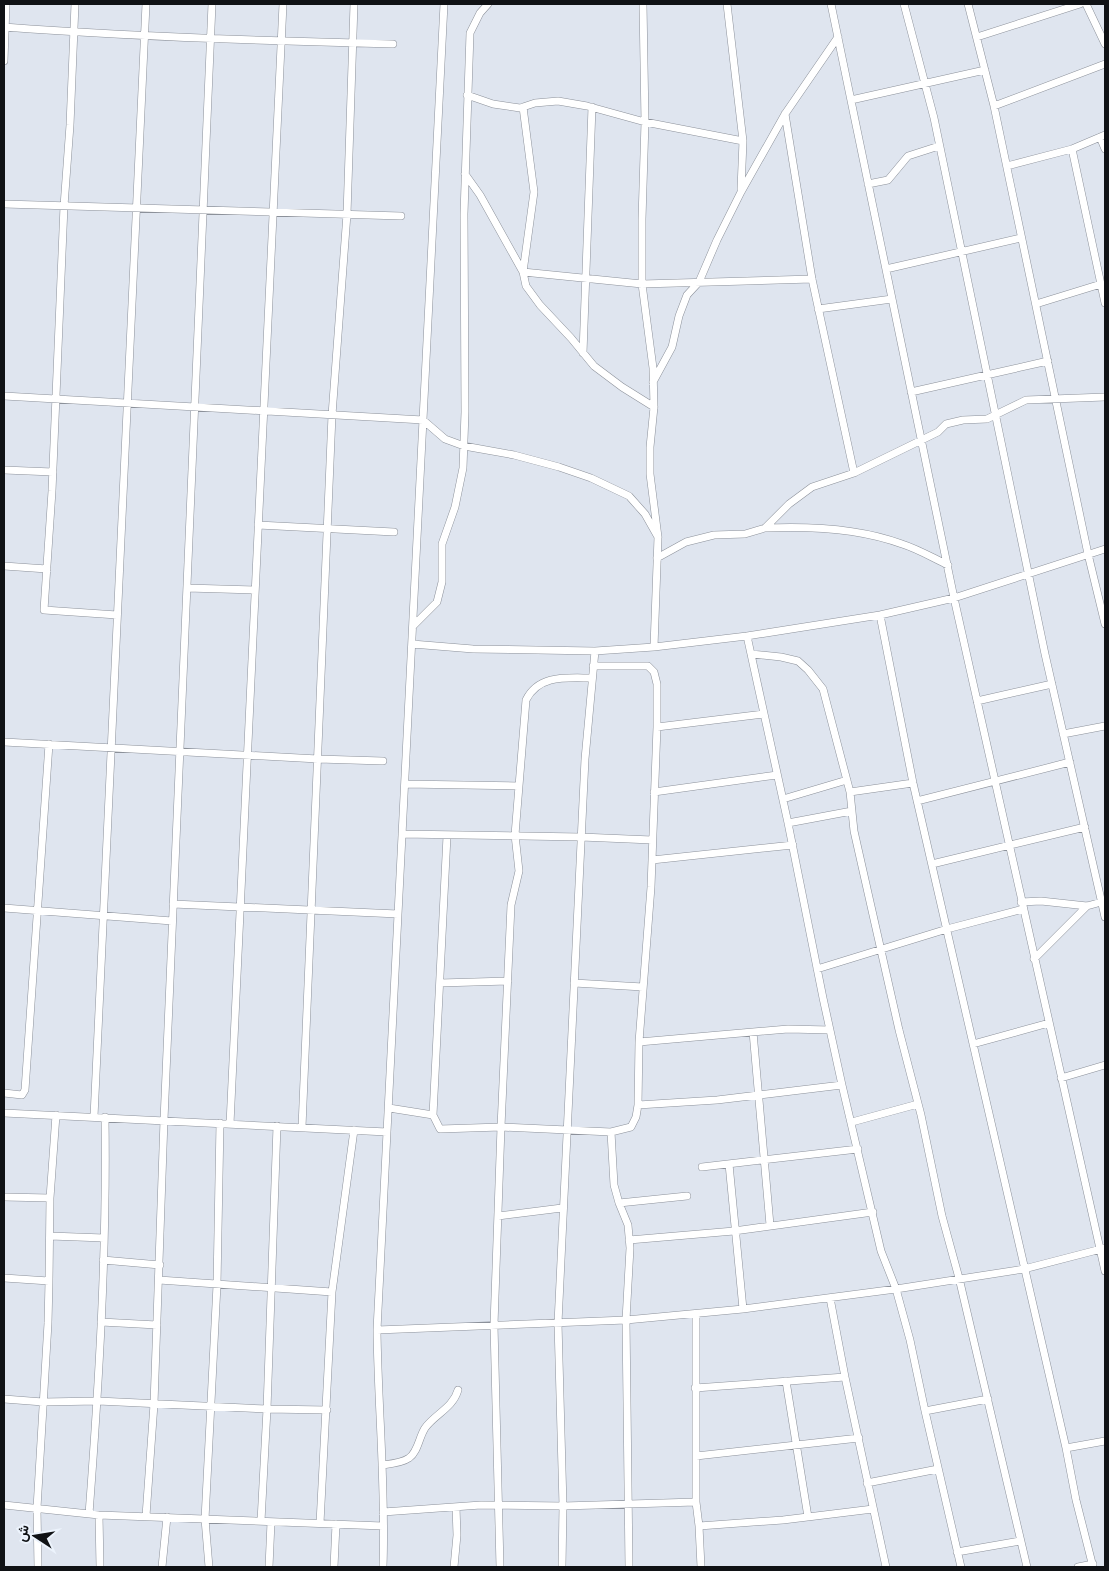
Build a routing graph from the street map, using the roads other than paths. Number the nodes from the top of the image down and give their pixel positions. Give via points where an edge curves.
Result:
1 (6, 4) edge
2 (75, 4) edge
3 (146, 4) edge
4 (212, 4) edge
5 (283, 4) edge
6 (354, 4) edge
7 (444, 4) edge
8 (488, 4) edge
9 (643, 4) edge
10 (728, 4) edge
11 (831, 4) edge
12 (904, 4) edge
13 (968, 4) edge
14 (1080, 4) edge
15 (1086, 4) edge
16 (5, 27) edge
17 (74, 33) junction
18 (144, 36) junction
19 (838, 37) junction
20 (977, 37) junction
21 (210, 38) junction
22 (281, 41) junction
23 (353, 43) junction
24 (393, 44) dead end
25 (1105, 44) edge
26 (4, 60) edge
27 (1105, 64) edge
28 (985, 70) junction
29 (925, 84) junction
30 (466, 95) junction
31 (851, 100) junction
32 (994, 106) junction
33 (523, 107) junction
34 (592, 107) junction
35 (785, 114) junction
36 (645, 122) junction
37 (1102, 136) edge
38 (742, 141) junction
39 (939, 146) junction
40 (1072, 149) junction
41 (1105, 149) edge
42 (1007, 166) junction
43 (465, 174) junction
44 (868, 184) junction
45 (741, 192) junction
46 (4, 204) edge
47 (64, 206) junction
48 (136, 208) junction
49 (202, 210) junction
50 (273, 212) junction
51 (347, 214) junction
52 (401, 216) dead end
53 (1022, 238) junction
54 (961, 252) junction
55 (886, 268) junction
56 (523, 272) junction
57 (586, 278) junction
58 (812, 279) junction
59 (699, 282) junction
60 (642, 284) junction
61 (1101, 284) junction
62 (892, 299) junction
63 (1105, 303) edge
64 (1036, 304) junction
65 (818, 308) junction
66 (583, 353) junction
67 (1048, 361) junction
68 (987, 374) junction
69 (653, 382) junction
70 (911, 392) junction
71 (4, 396) edge
72 (1105, 397) edge
73 (1055, 398) junction
74 (55, 399) junction
75 (127, 403) junction
76 (194, 407) junction
77 (654, 407) junction
78 (264, 411) junction
79 (332, 415) junction
80 (996, 415) junction
81 (423, 420) junction
82 (921, 440) junction
83 (464, 446) junction
84 (4, 470) edge
85 (52, 472) junction
86 (854, 473) junction
87 (258, 525) junction
88 (766, 528) junction
89 (327, 529) junction
90 (394, 532) dead end
91 (658, 537) junction
92 (1105, 549) edge
93 (1088, 554) junction
94 (657, 558) junction
95 (948, 564) junction
96 (4, 566) edge
97 (47, 568) junction
98 (1029, 574) junction
99 (187, 588) junction
100 (255, 590) junction
101 (954, 598) junction
102 (1103, 607) edge
103 (117, 615) junction
104 (880, 615) junction
105 (1105, 624) edge
106 (413, 626) junction
107 (747, 636) junction
108 (412, 644) junction
109 (654, 647) junction
110 (595, 651) junction
111 (751, 654) junction
112 (593, 666) junction
113 (592, 678) junction
114 (1052, 684) junction
115 (977, 702) junction
116 (764, 714) junction
117 (1105, 726) edge
118 (657, 727) junction
119 (1063, 734) junction
120 (4, 742) edge
121 (50, 744) junction
122 (111, 748) junction
123 (180, 752) junction
124 (247, 755) junction
125 (318, 759) junction
126 (383, 761) dead end
127 (1070, 762) junction
128 (777, 775) junction
129 (847, 780) junction
130 (994, 781) junction
131 (913, 782) junction
132 (405, 784) junction
133 (519, 786) junction
134 (654, 792) junction
135 (850, 792) junction
136 (783, 799) junction
137 (917, 801) junction
138 (852, 811) junction
139 (788, 823) junction
140 (1085, 827) junction
141 (402, 834) junction
142 (515, 835) junction
143 (448, 836) junction
144 (581, 836) junction
145 (652, 840) junction
146 (793, 844) junction
147 (1009, 844) junction
148 (652, 860) junction
149 (932, 864) junction
150 (1104, 901) edge
151 (173, 904) junction
152 (1022, 906) junction
153 (1087, 906) junction
154 (240, 907) junction
155 (4, 908) edge
156 (38, 910) junction
157 (311, 910) junction
158 (398, 914) junction
159 (103, 916) junction
160 (1105, 917) edge
161 (172, 921) junction
162 (946, 929) junction
163 (881, 950) junction
164 (1034, 960) junction
165 (817, 969) junction
166 (508, 981) junction
167 (440, 983) junction
168 (574, 984) junction
169 (644, 987) junction
170 (1049, 1023) junction
171 (830, 1030) junction
172 (753, 1032) junction
173 (639, 1042) junction
174 (973, 1044) junction
175 (1105, 1066) edge
176 (1061, 1078) junction
177 (842, 1085) junction
178 (4, 1093) edge
179 (758, 1095) junction
180 (638, 1104) junction
181 (918, 1104) junction
182 (389, 1108) junction
183 (4, 1113) edge
184 (56, 1115) junction
185 (433, 1115) junction
186 (94, 1117) junction
187 (105, 1118) junction
188 (164, 1120) junction
189 (852, 1122) junction
190 (220, 1123) junction
191 (230, 1124) junction
192 (277, 1126) junction
193 (302, 1127) junction
194 (501, 1127) junction
195 (354, 1130) junction
196 (566, 1130) junction
197 (387, 1132) junction
198 (611, 1132) junction
199 (858, 1149) junction
200 (765, 1161) junction
201 (729, 1164) junction
202 (702, 1167) dead end
203 (687, 1196) dead end
204 (4, 1197) edge
205 (50, 1198) junction
206 (618, 1203) junction
207 (562, 1208) junction
208 (872, 1212) junction
209 (498, 1216) junction
210 (770, 1225) junction
211 (734, 1231) junction
212 (50, 1236) junction
213 (104, 1238) junction
214 (629, 1240) junction
215 (1103, 1248) edge
216 (103, 1260) junction
217 (160, 1264) junction
218 (1024, 1269) junction
219 (1105, 1271) edge
220 (4, 1278) edge
221 (959, 1278) junction
222 (159, 1280) junction
223 (48, 1281) junction
224 (217, 1285) junction
225 (271, 1286) junction
226 (896, 1289) junction
227 (332, 1292) junction
228 (830, 1298) junction
229 (743, 1309) junction
230 (696, 1314) junction
231 (626, 1320) junction
232 (101, 1322) junction
233 (558, 1322) junction
234 (157, 1325) junction
235 (494, 1325) junction
236 (377, 1330) junction
237 (845, 1377) junction
238 (786, 1381) junction
239 (695, 1388) junction
240 (458, 1390) dead end
241 (4, 1399) edge
242 (988, 1399) junction
243 (98, 1400) junction
244 (43, 1402) junction
245 (154, 1404) junction
246 (210, 1407) junction
247 (267, 1410) junction
248 (327, 1410) junction
249 (924, 1411) junction
250 (859, 1438) junction
251 (1105, 1441) edge
252 (796, 1445) junction
253 (1066, 1448) junction
254 (696, 1456) junction
255 (382, 1465) junction
256 (938, 1469) junction
257 (867, 1483) junction
258 (696, 1502) junction
259 (498, 1504) junction
260 (4, 1505) edge
261 (629, 1505) junction
262 (563, 1506) junction
263 (456, 1507) junction
264 (37, 1508) junction
265 (873, 1508) junction
266 (383, 1512) junction
267 (90, 1514) junction
268 (99, 1515) junction
269 (146, 1516) junction
270 (168, 1517) junction
271 (808, 1517) junction
272 (205, 1519) junction
273 (261, 1521) junction
274 (271, 1522) junction
275 (320, 1524) junction
276 (336, 1524) junction
277 (383, 1526) junction
278 (699, 1526) junction
279 (1020, 1541) junction
280 (957, 1552) junction
281 (1093, 1566) edge
282 (38, 1567) edge
283 (100, 1567) edge
284 (162, 1567) edge
285 (209, 1567) edge
286 (269, 1567) edge
287 (334, 1567) edge
288 (383, 1567) edge
289 (454, 1567) edge
290 (500, 1567) edge
291 (562, 1567) edge
292 (629, 1567) edge
293 (700, 1567) edge
294 (886, 1567) edge
295 (961, 1567) edge
296 (1027, 1567) edge
297 (1078, 1567) edge

1 - 16 street
2 - 17 street
3 - 18 street
4 - 21 street
5 - 22 street
6 - 23 street
7 - 81 street
8 - 30 street via 470,33
9 - 36 street
10 - 38 street
11 - 19 street
12 - 29 street
13 - 20 street
14 - 20 street
15 - 25 street
16 - 17 street
16 - 26 street
17 - 18 street
17 - 47 street
18 - 21 street
18 - 48 street
19 - 31 street
19 - 35 street
20 - 28 street
21 - 22 street
21 - 49 street
22 - 23 street
22 - 50 street
23 - 24 street
23 - 51 street
27 - 32 street
28 - 29 street
28 - 32 street
29 - 31 street
29 - 39 street
30 - 33 street via 494,104
30 - 43 street
31 - 44 street
32 - 42 street
33 - 34 street via 558,101
33 - 56 street via 534,192
34 - 36 street
34 - 57 street
35 - 45 street
35 - 58 street
36 - 38 street
36 - 60 street
37 - 40 street
37 - 41 street
38 - 45 street
39 - 44 street via 908,156 888,180
39 - 54 street
40 - 42 street
40 - 61 street
42 - 53 street
43 - 56 street
43 - 83 street
44 - 55 street
45 - 59 street
46 - 47 street
47 - 48 street
47 - 74 street
48 - 49 street
48 - 75 street
49 - 50 street
49 - 76 street
50 - 51 street
50 - 78 street
51 - 52 street
51 - 79 street
53 - 54 street
53 - 64 street
54 - 55 street
54 - 68 street
55 - 62 street
56 - 57 street
56 - 66 street via 526,286 540,305
57 - 60 street
57 - 66 street
58 - 59 street
58 - 65 street
59 - 60 street
59 - 69 street via 687,295 672,347
60 - 69 street
61 - 63 street
61 - 64 street
62 - 65 street
62 - 70 street
64 - 67 street
65 - 86 street
66 - 77 street via 594,366
67 - 68 street
67 - 73 street
68 - 70 street
68 - 80 street
69 - 77 street
70 - 82 street
71 - 74 street
72 - 73 street
73 - 80 street via 1026,400
73 - 93 street
74 - 75 street
74 - 85 street
75 - 76 street
75 - 103 street
76 - 78 street
76 - 99 street
77 - 91 street via 650,474
78 - 79 street
78 - 87 street
79 - 81 street
79 - 89 street
80 - 82 street via 986,420 946,424
80 - 98 street
81 - 83 street via 445,439
81 - 106 street
82 - 86 street
82 - 95 street
83 - 91 street via 514,454 592,478 629,496 646,514
83 - 106 street via 455,508 442,544 442,582 437,602
84 - 85 street
85 - 97 street
86 - 88 street via 812,486
87 - 89 street
87 - 100 street
88 - 94 street via 686,542
88 - 95 street via 830,528 870,534 903,544
89 - 90 street
89 - 125 street
91 - 94 street
92 - 93 street
93 - 98 street
93 - 102 street
94 - 109 street
95 - 101 street
96 - 97 street
97 - 103 street via 44,610
98 - 101 street
98 - 114 street
99 - 100 street
99 - 123 street
100 - 124 street
101 - 104 street
101 - 115 street
102 - 105 street
103 - 122 street
104 - 107 street
104 - 131 street
106 - 108 street
107 - 109 street
107 - 111 street
108 - 110 street via 472,649
108 - 132 street
109 - 110 street
110 - 112 street
111 - 116 street
111 - 129 street via 798,661 818,680
112 - 113 street
112 - 118 street via 651,667 657,684
113 - 133 street via 552,678 529,695
113 - 144 street
114 - 115 street
114 - 119 street
115 - 130 street
116 - 118 street
116 - 128 street
117 - 119 street
118 - 134 street
119 - 127 street
120 - 121 street
121 - 122 street
121 - 156 street
122 - 123 street
122 - 159 street
123 - 124 street
123 - 151 street
124 - 125 street
124 - 154 street
125 - 126 street
125 - 157 street
127 - 130 street
127 - 140 street
128 - 134 street
128 - 136 street
129 - 135 street
129 - 136 street
130 - 137 street
130 - 147 street
131 - 135 street
131 - 137 street
132 - 133 street
132 - 141 street
133 - 142 street
134 - 145 street
135 - 138 street
136 - 139 street
137 - 149 street
138 - 139 street
138 - 163 street
139 - 146 street
140 - 147 street
140 - 150 street
141 - 143 street
141 - 158 street
142 - 143 street
142 - 144 street
142 - 166 street via 519,870 511,905
143 - 167 street
144 - 145 street
144 - 168 street
145 - 148 street
146 - 148 street
146 - 165 street
147 - 149 street
147 - 152 street
148 - 169 street
149 - 162 street
150 - 153 street
150 - 160 street
151 - 154 street
151 - 161 street
152 - 153 street via 1041,901
152 - 162 street
152 - 164 street
153 - 164 street
154 - 157 street
154 - 191 street
155 - 156 street
156 - 159 street
156 - 178 street via 26,1090 22,1094
157 - 158 street
157 - 193 street
158 - 182 street
159 - 161 street
159 - 186 street
161 - 188 street
162 - 163 street
162 - 174 street
163 - 165 street
163 - 181 street
164 - 170 street
165 - 171 street
166 - 167 street
166 - 194 street
167 - 185 street
168 - 169 street
168 - 196 street
169 - 173 street
170 - 174 street
170 - 176 street
171 - 172 street
171 - 177 street
172 - 173 street
172 - 179 street
173 - 180 street
174 - 218 street
175 - 176 street
176 - 215 street
177 - 179 street
177 - 189 street
179 - 180 street
179 - 200 street
180 - 198 street via 631,1127
181 - 189 street
181 - 221 street
182 - 185 street
182 - 197 street
183 - 184 street
184 - 186 street
184 - 205 street
185 - 194 street via 440,1129
186 - 187 street
187 - 188 street
187 - 213 street
188 - 190 street
188 - 217 street
189 - 199 street
190 - 191 street
190 - 224 street
191 - 192 street
192 - 193 street
192 - 225 street
193 - 195 street
194 - 196 street
194 - 209 street
195 - 197 street
195 - 227 street
196 - 198 street
196 - 207 street
197 - 236 street
198 - 206 street
199 - 200 street
199 - 208 street
200 - 201 street
200 - 210 street
201 - 202 street
201 - 211 street
203 - 206 street
204 - 205 street
205 - 212 street
206 - 214 street via 628,1225
207 - 209 street
207 - 233 street
208 - 210 street
208 - 226 street
209 - 235 street
210 - 211 street
211 - 214 street
211 - 229 street
212 - 213 street
212 - 223 street
213 - 216 street
214 - 231 street
215 - 218 street
215 - 219 street
216 - 217 street
216 - 232 street
217 - 222 street
218 - 221 street
218 - 253 street
220 - 223 street
221 - 226 street
221 - 242 street
222 - 224 street
222 - 234 street
223 - 244 street
224 - 225 street
224 - 246 street
225 - 227 street
225 - 247 street
226 - 228 street
226 - 249 street
227 - 248 street
228 - 229 street
228 - 237 street
229 - 230 street
230 - 231 street
230 - 239 street
231 - 233 street
231 - 261 street
232 - 234 street
232 - 243 street
233 - 235 street
233 - 262 street
234 - 245 street
235 - 236 street
235 - 259 street
236 - 255 street
237 - 238 street
237 - 250 street
238 - 239 street
238 - 252 street
239 - 254 street
240 - 255 street via 452,1402 425,1428 409,1458
241 - 244 street
242 - 249 street
242 - 279 street
243 - 244 street
243 - 245 street
243 - 267 street
244 - 264 street
245 - 246 street
245 - 269 street
246 - 247 street
246 - 272 street
247 - 248 street
247 - 273 street
248 - 275 street
249 - 256 street
250 - 252 street
250 - 257 street
251 - 253 street
252 - 254 street
252 - 271 street
253 - 281 street
254 - 258 street
255 - 266 street
256 - 257 street
256 - 280 street
257 - 265 street
258 - 261 street
258 - 278 street
259 - 262 street
259 - 263 street
259 - 290 street
260 - 264 street
261 - 262 street
261 - 292 street
262 - 291 street
263 - 266 street
263 - 289 street
264 - 267 street
264 - 282 street
265 - 271 street
265 - 294 street
266 - 277 street
267 - 268 street
268 - 269 street
268 - 283 street
269 - 270 street
270 - 272 street
270 - 284 street
271 - 278 street
272 - 273 street
272 - 285 street
273 - 274 street
274 - 275 street
274 - 286 street
275 - 276 street
276 - 277 street
276 - 287 street
277 - 288 street
278 - 293 street
279 - 280 street
279 - 296 street
280 - 295 street
281 - 297 street

